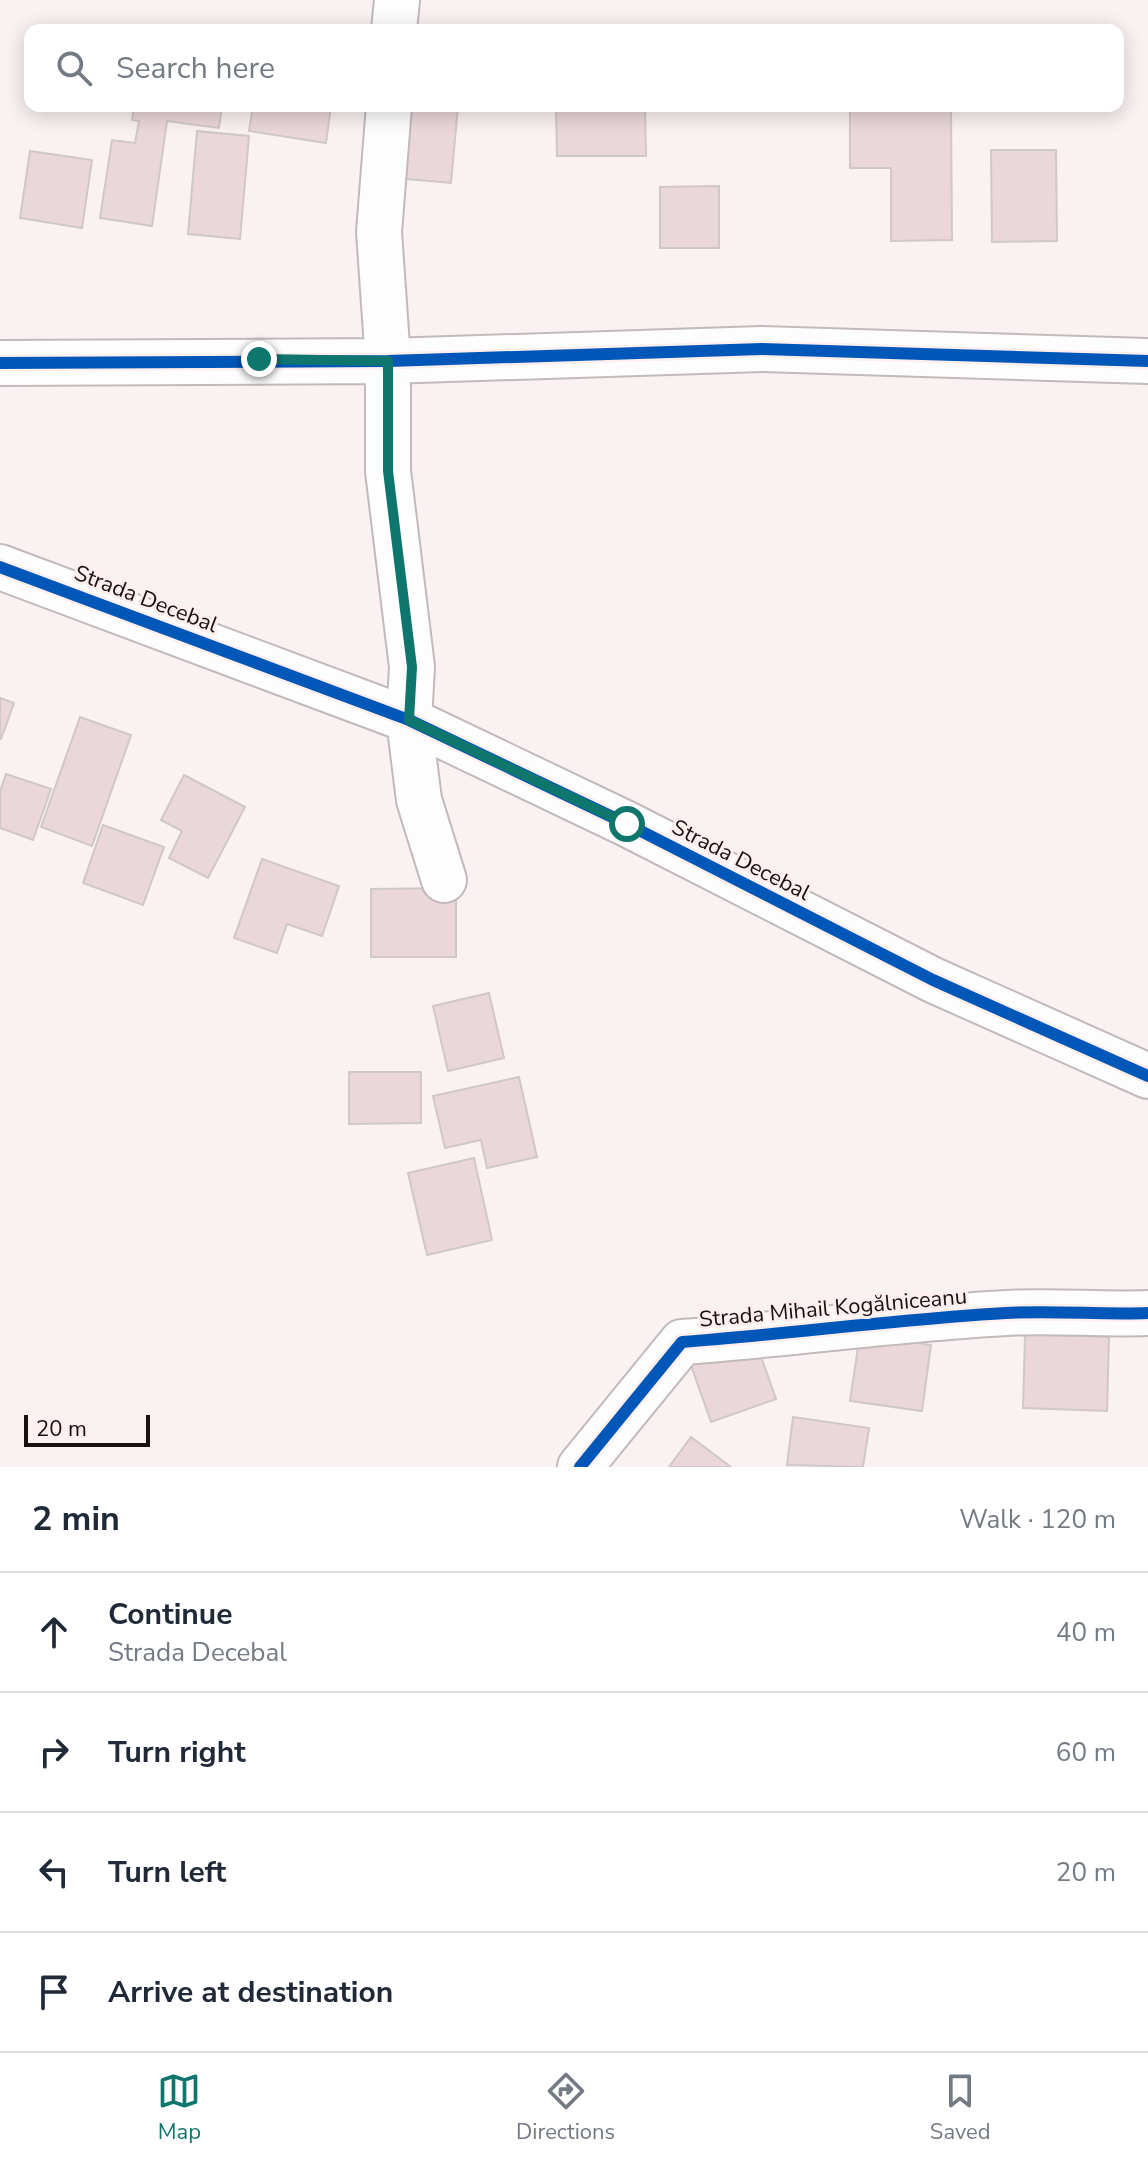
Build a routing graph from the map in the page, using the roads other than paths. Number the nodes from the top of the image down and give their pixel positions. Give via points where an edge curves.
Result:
1 (397, 0) edge
2 (395, 24) edge
3 (389, 112) edge
4 (388, 361) junction
5 (1148, 361) edge
6 (0, 363) edge
7 (0, 567) edge
8 (409, 720) junction
9 (444, 880) dead end
10 (1148, 1076) edge
11 (1148, 1313) edge
12 (580, 1467) edge

1 - 2 street
3 - 4 street via 379,232
4 - 5 street via 762,349
4 - 6 street
4 - 8 street via 388,471 412,667
7 - 8 street, Strada Decebal
8 - 9 street via 419,800
8 - 10 street, Strada Decebal via 933,980
11 - 12 street, Strada Mihail Kogălniceanu via 980,1314 682,1342

